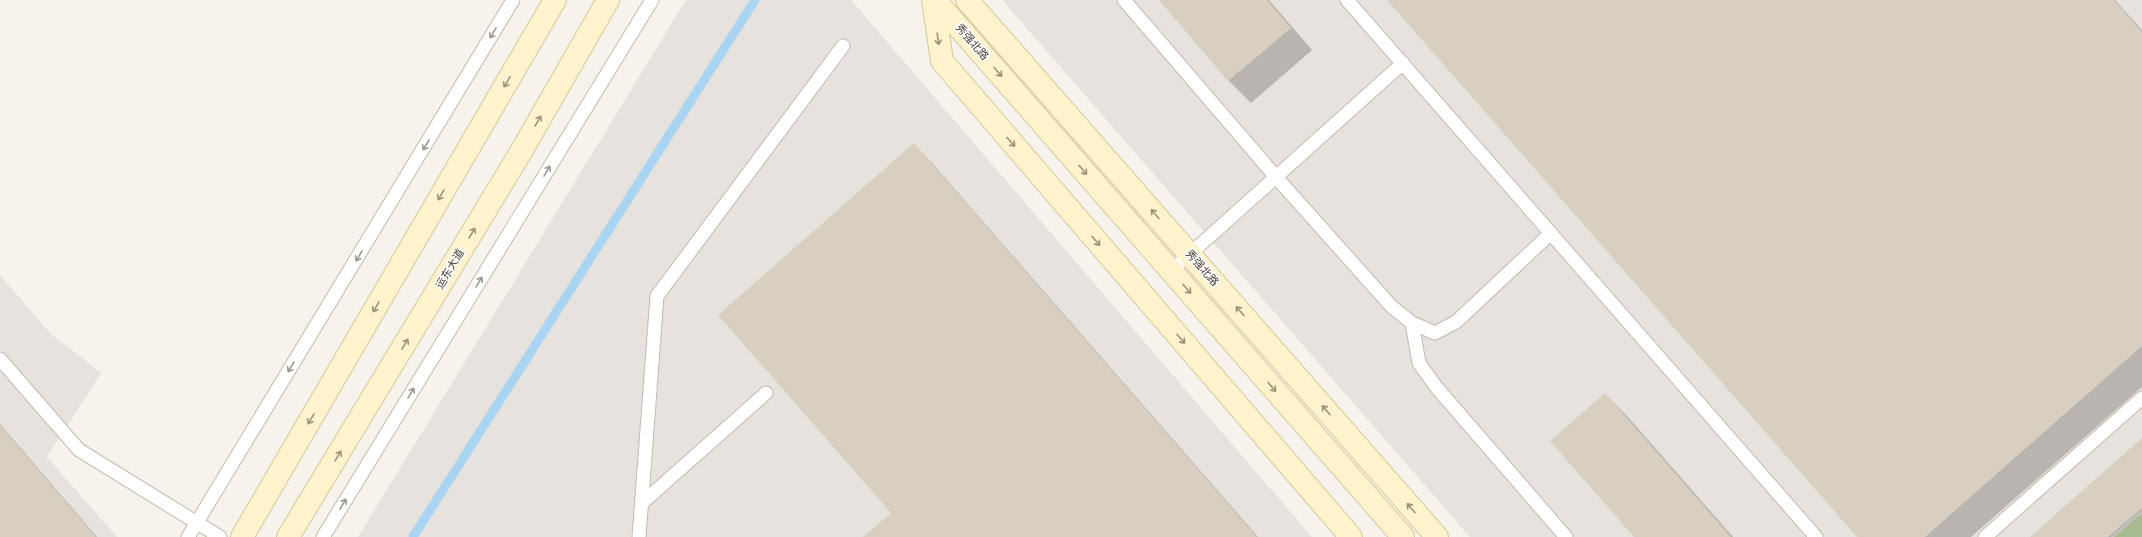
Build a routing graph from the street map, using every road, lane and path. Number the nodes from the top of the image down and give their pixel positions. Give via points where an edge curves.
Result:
1 (513, 0) edge
2 (555, 0) edge
3 (608, 0) edge
4 (652, 0) edge
5 (934, 0) edge
6 (966, 0) edge
7 (1124, 0) edge
8 (1347, 0) edge
9 (843, 46) dead end
10 (1403, 64) junction
11 (1276, 177) junction
12 (1551, 233) junction
13 (1190, 254) junction
14 (1171, 271) junction
15 (1412, 323) junction
16 (0, 359) edge
17 (766, 393) dead end
18 (2142, 398) edge
19 (642, 503) junction
20 (198, 522) junction
21 (188, 537) edge
22 (220, 537) edge
23 (242, 537) edge
24 (288, 537) edge
25 (322, 537) edge
26 (639, 537) edge
27 (1352, 537) edge
28 (1403, 537) edge
29 (1437, 537) edge
30 (1566, 537) edge
31 (1816, 537) edge
32 (1985, 537) edge

1 -> 20 lane
2 -> 23 street
24 -> 3 street, 运东大道 via 522,150
25 -> 4 lane
5 -> 14 street, 秀强北路
5 -> 27 street via 942,61
13 -> 6 street, 秀强北路
7 - 11 lane
8 - 10 lane
9 - 19 lane via 657,296
10 - 11 lane
10 - 12 lane
11 - 13 lane
11 - 15 lane via 1391,306
12 - 15 lane via 1456,322 1435,333
12 - 31 lane
13 - 14 lane
29 -> 13 street, 秀强北路
14 -> 28 street, 秀强北路
15 - 30 lane via 1419,363 1437,388
16 - 20 lane via 79,450
17 - 19 lane
18 - 32 lane
19 - 26 lane
20 - 21 lane
20 - 22 lane

